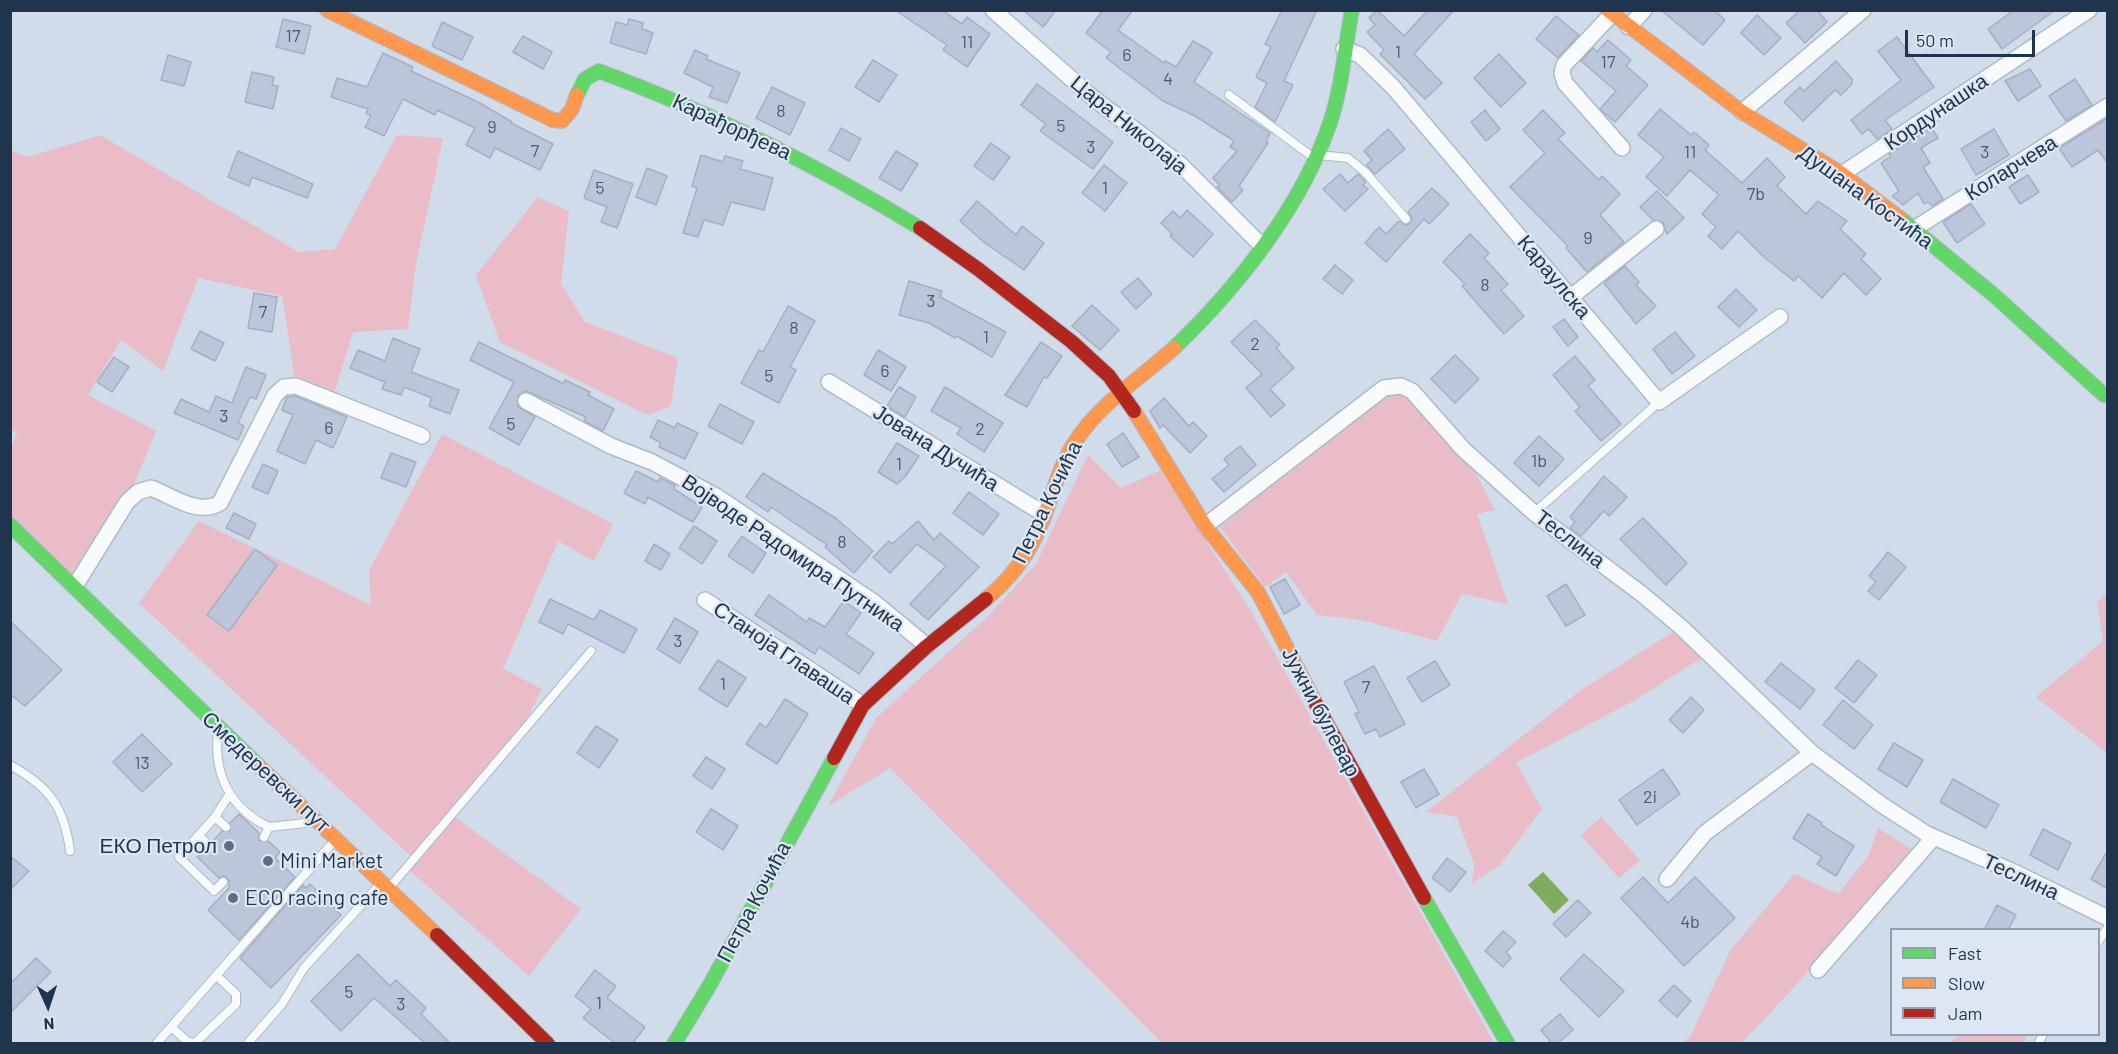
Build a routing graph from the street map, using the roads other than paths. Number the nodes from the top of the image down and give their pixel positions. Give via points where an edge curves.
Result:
1 (327, 10) edge
2 (993, 10) edge
3 (1352, 10) edge
4 (1644, 10) edge
5 (1863, 10) edge
6 (2089, 10) edge
7 (1610, 12) edge
8 (1629, 27) junction
9 (1344, 50) junction
10 (1228, 95) dead end
11 (2108, 106) edge
12 (1742, 112) junction
13 (1622, 148) dead end
14 (1317, 157) junction
15 (1842, 174) junction
16 (1406, 219) dead end
17 (1656, 229) dead end
18 (1914, 229) junction
19 (1261, 245) junction
20 (1571, 297) junction
21 (1780, 317) dead end
22 (829, 382) dead end
23 (1120, 390) junction
24 (2108, 395) edge
25 (526, 401) dead end
26 (1659, 402) junction
27 (422, 436) dead end
28 (1534, 513) junction
29 (1044, 514) junction
30 (10, 525) edge
31 (1205, 526) junction
32 (75, 586) junction
33 (705, 600) dead end
34 (927, 646) junction
35 (591, 651) dead end
36 (862, 705) junction
37 (219, 729) junction
38 (1812, 753) junction
39 (10, 765) edge
40 (229, 795) junction
41 (215, 817) junction
42 (318, 822) junction
43 (226, 827) dead end
44 (269, 827) junction
45 (199, 836) junction
46 (264, 837) dead end
47 (1934, 837) junction
48 (336, 839) junction
49 (209, 845) dead end
50 (70, 851) dead end
51 (1666, 879) dead end
52 (223, 882) dead end
53 (385, 885) junction
54 (2108, 918) edge
55 (1818, 970) dead end
56 (217, 976) junction
57 (171, 1027) junction
58 (156, 1044) edge
59 (247, 1044) edge
60 (548, 1044) edge
61 (674, 1044) edge
62 (1508, 1044) edge

1 - 23 street, Карађорђева via 553,120 566,119 584,77 599,71 667,96 773,144 840,179 936,238 1072,342
2 - 19 street, Цара Николаја via 1092,97 1182,166
3 - 9 street, Петра Кочића
4 - 8 street
5 - 12 street
6 - 15 street, Кордунашка
7 - 8 street, Душана Костића
7 - 13 street, Душана Костића via 1564,65 1562,73 1565,83
8 - 12 street, Душана Костића
9 - 14 street, Петра Кочића via 1334,110
9 - 20 street, Караулска via 1360,55 1393,87
10 - 14 lane
11 - 18 street, Коларчева
12 - 15 street, Душана Костића
14 - 16 lane via 1348,158
14 - 19 street, Петра Кочића
15 - 18 street, Душана Костића
17 - 20 street
18 - 24 street, Душана Костића
19 - 23 street, Петра Кочића via 1222,297 1179,343
20 - 26 street, Караулска
21 - 26 street
22 - 29 street, Јована Дучића
23 - 29 street, Петра Кочића via 1072,446 1058,472
23 - 31 street, Јужни булевар
25 - 34 street, Војводе Радомира Путника via 716,496 875,603
26 - 28 lane
27 - 32 street via 296,386 284,387 275,395 220,503 210,509 197,509 151,488 138,492 127,502
28 - 31 street, Теслина via 1463,449 1412,391 1401,386 1384,388
28 - 38 street, Теслина via 1681,627
29 - 34 street, Петра Кочића via 1017,569
30 - 32 street, Смедеревски пут
31 - 62 street, Јужни булевар via 1258,591 1340,751
32 - 37 street, Смедеревски пут
33 - 36 street, Станоја Главаша
34 - 36 street, Петра Кочића
35 - 53 lane
36 - 61 street, Петра Кочића
37 - 40 lane via 217,760
37 - 42 street, Смедеревски пут
38 - 47 street, Теслина via 1882,805
38 - 51 street via 1705,833
39 - 50 lane via 46,790 55,802 67,825
40 - 41 lane
40 - 44 lane
41 - 43 lane
41 - 45 lane
42 - 44 lane
42 - 48 street, Смедеревски пут
44 - 46 lane
45 - 49 lane
45 - 52 lane via 179,856 214,891
47 - 54 street, Теслина
47 - 55 street
48 - 53 street, Смедеревски пут
48 - 56 lane
53 - 59 lane via 304,968 282,1005
53 - 60 street, Смедеревски пут
56 - 57 lane
56 - 57 lane via 236,994 236,1004 195,1043 188,1042
57 - 58 lane

